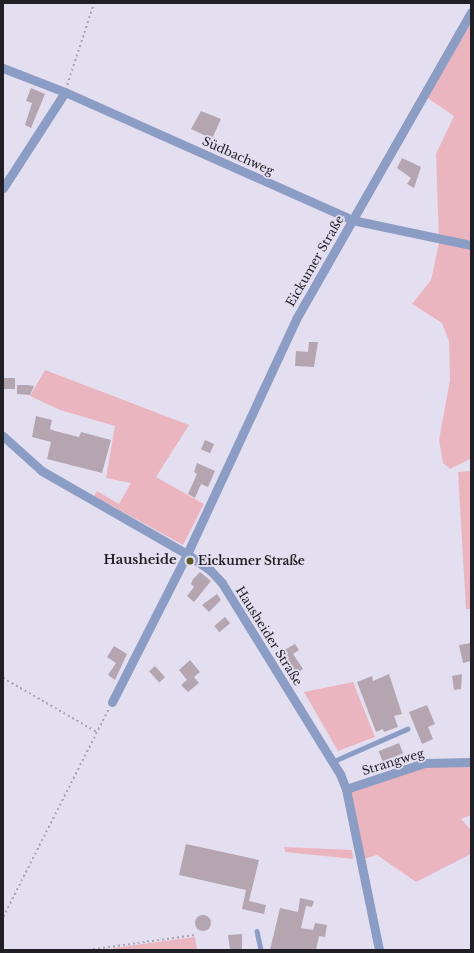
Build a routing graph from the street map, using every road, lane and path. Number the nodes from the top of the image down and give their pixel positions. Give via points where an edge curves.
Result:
1 (94, 3) edge
2 (471, 12) edge
3 (3, 68) edge
4 (64, 92) junction
5 (3, 188) edge
6 (352, 220) junction
7 (471, 245) edge
8 (3, 436) edge
9 (187, 554) junction
10 (3, 678) edge
11 (112, 702) joint
12 (407, 729) dead end
13 (97, 732) junction
14 (334, 761) junction
15 (471, 762) edge
16 (346, 789) junction
17 (3, 917) edge
18 (256, 931) dead end
19 (195, 935) dead end
20 (88, 950) edge
21 (261, 950) edge
22 (379, 950) edge

1 - 4 path
2 - 6 street, Eickumer Straße
3 - 4 street, Südbachweg
4 - 5 street
4 - 6 street, Südbachweg
6 - 7 street, Südbachweg
6 - 9 street, Eickumer Straße via 282,347
8 - 9 street, Hausheider Straße via 42,471
9 - 11 street, Eickumer Straße
9 - 14 street, Hausheider Straße via 210,570 222,583
10 - 13 path
11 - 13 path
12 - 14 lane
13 - 17 path
14 - 16 street, Hausheider Straße
15 - 16 street, Strangweg via 424,763
16 - 22 street, Hausheider Straße
18 - 21 lane
19 - 20 path

